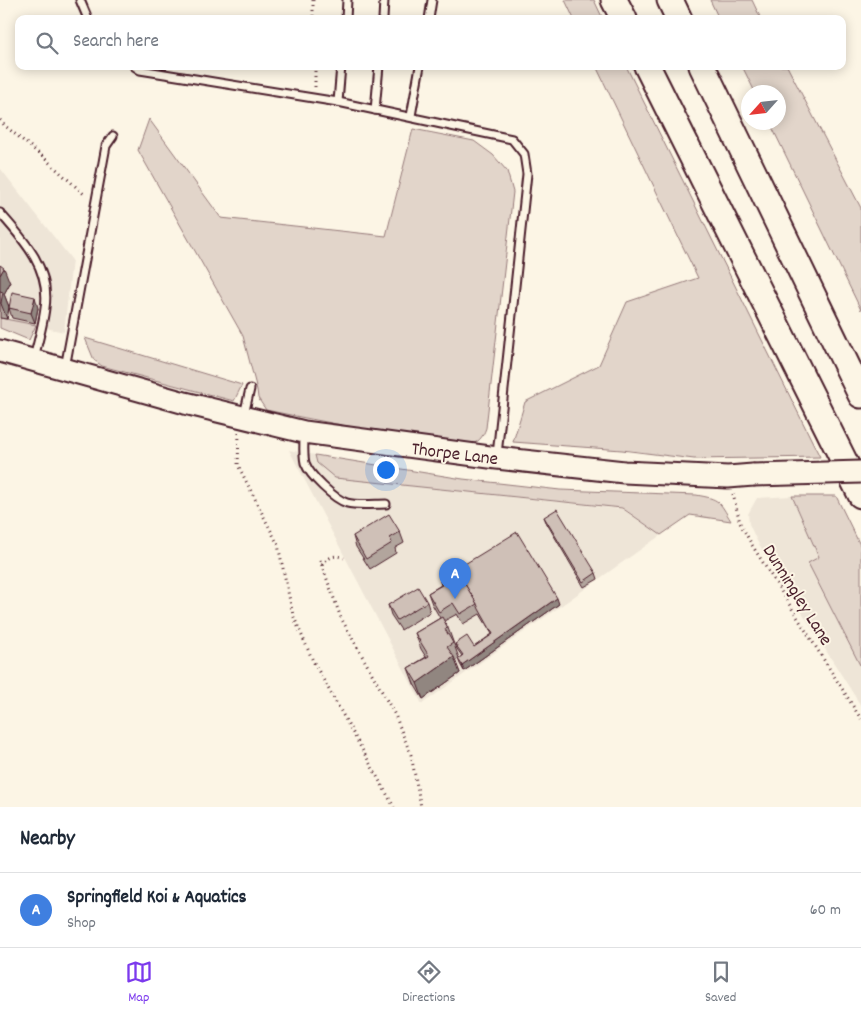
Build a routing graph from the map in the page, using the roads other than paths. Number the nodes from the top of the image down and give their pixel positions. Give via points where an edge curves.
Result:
1 (80, 0) edge
2 (347, 0) edge
3 (384, 0) edge
4 (432, 0) edge
5 (614, 0) edge
6 (670, 0) edge
7 (86, 15) edge
8 (346, 15) edge
9 (383, 15) edge
10 (430, 15) edge
11 (622, 15) edge
12 (677, 15) edge
13 (140, 70) edge
14 (341, 70) edge
15 (379, 70) edge
16 (419, 70) edge
17 (649, 70) edge
18 (704, 70) edge
19 (338, 102) junction
20 (376, 110) junction
21 (411, 116) junction
22 (113, 136) dead end
23 (0, 213) edge
24 (0, 351) edge
25 (33, 361) junction
26 (65, 370) junction
27 (250, 389) dead end
28 (861, 395) edge
29 (243, 418) junction
30 (304, 432) junction
31 (497, 458) junction
32 (861, 472) edge
33 (861, 495) edge
34 (386, 504) dead end

1 - 7 lane
2 - 8 lane
3 - 9 lane
4 - 10 lane
5 - 11 highway
6 - 12 highway
13 - 19 lane
14 - 19 lane
15 - 20 lane
16 - 21 lane
17 - 33 highway
18 - 28 highway
19 - 20 lane
20 - 21 lane
21 - 31 lane via 512,139 524,154 527,174
22 - 26 lane via 106,146
23 - 25 lane via 28,244 40,266 46,307
24 - 25 main road, Thorpe Lane
25 - 26 main road, Thorpe Lane
26 - 29 main road, Thorpe Lane
27 - 29 lane
29 - 30 main road, Thorpe Lane
30 - 31 main road, Thorpe Lane
30 - 34 lane via 306,465 327,490 346,503
31 - 32 main road, Thorpe Lane, bridge via 624,472 728,477

